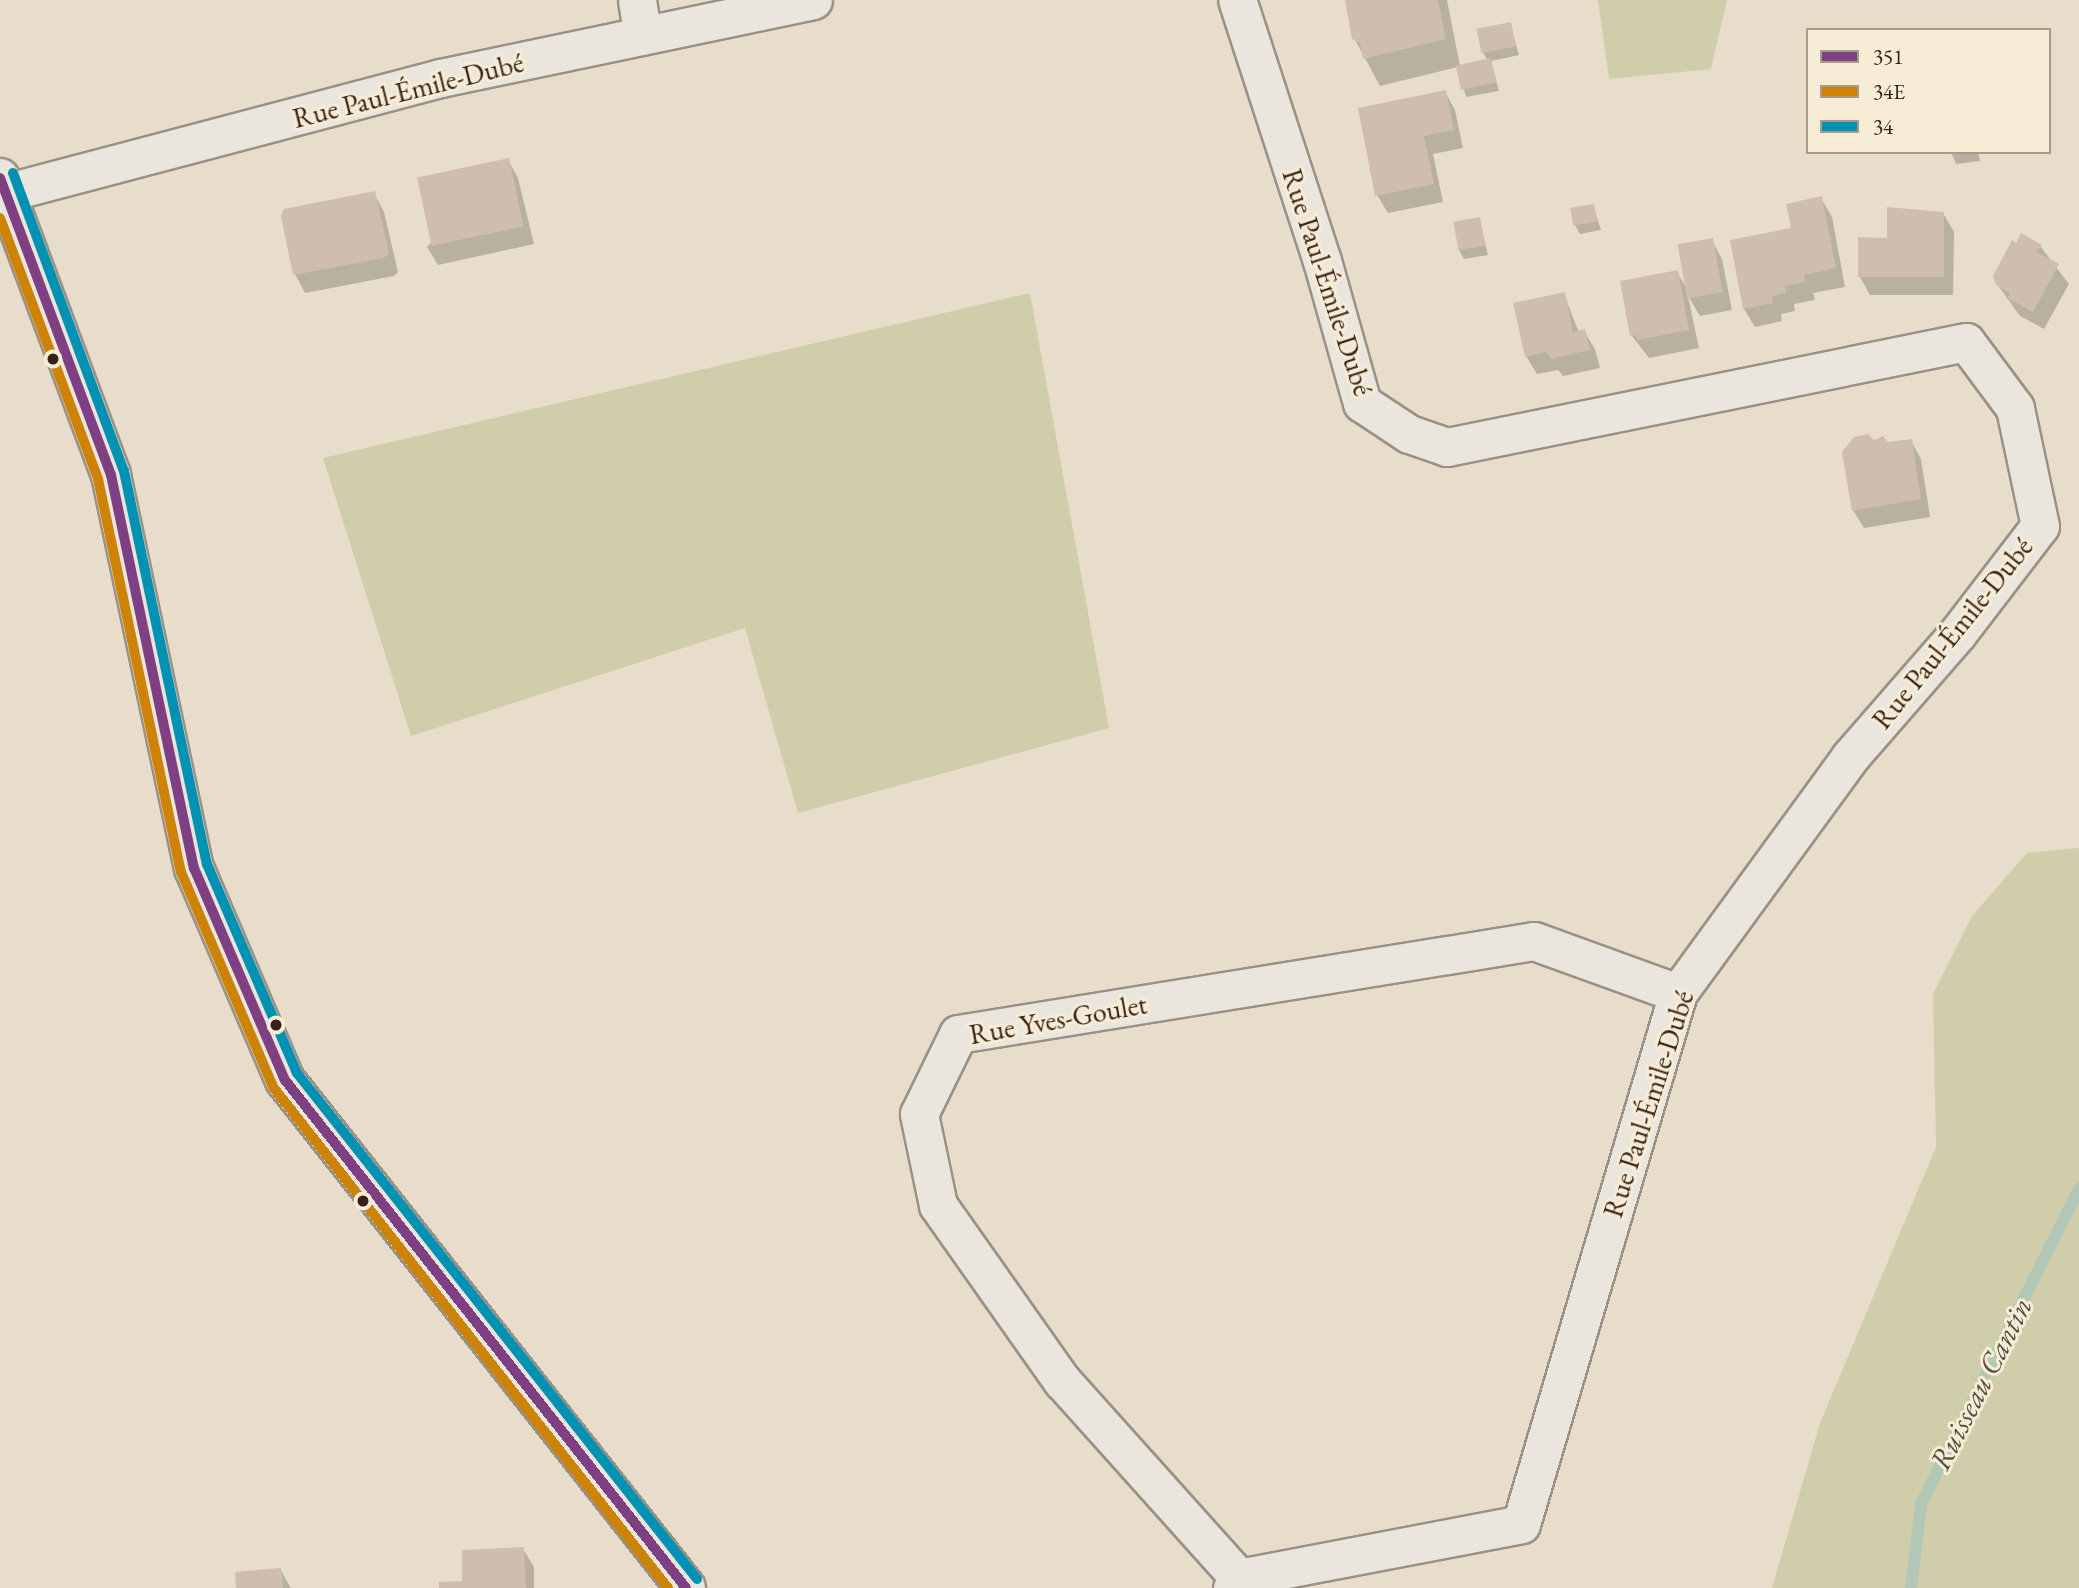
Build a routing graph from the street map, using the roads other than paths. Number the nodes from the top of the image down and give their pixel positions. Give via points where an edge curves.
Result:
1 (637, 0) edge
2 (813, 0) edge
3 (1237, 0) edge
4 (643, 36) junction
5 (3, 186) edge
6 (1678, 993) junction
7 (1236, 1583) edge
8 (686, 1588) edge

1 - 4 street
2 - 4 street, Rue Paul-Émile-Dubé
3 - 6 street, Rue Paul-Émile-Dubé via 1322,261 1362,403 1409,434 1447,447 1966,342 2015,408 2040,526 1957,634 1850,757
4 - 5 street, Rue Paul-Émile-Dubé via 440,78
5 - 8 street via 111,475 194,868 285,1080
6 - 7 street, Rue Paul-Émile-Dubé via 1521,1524
6 - 7 street, Rue Yves-Goulet via 1534,941 958,1034 919,1114 939,1205 1062,1381

